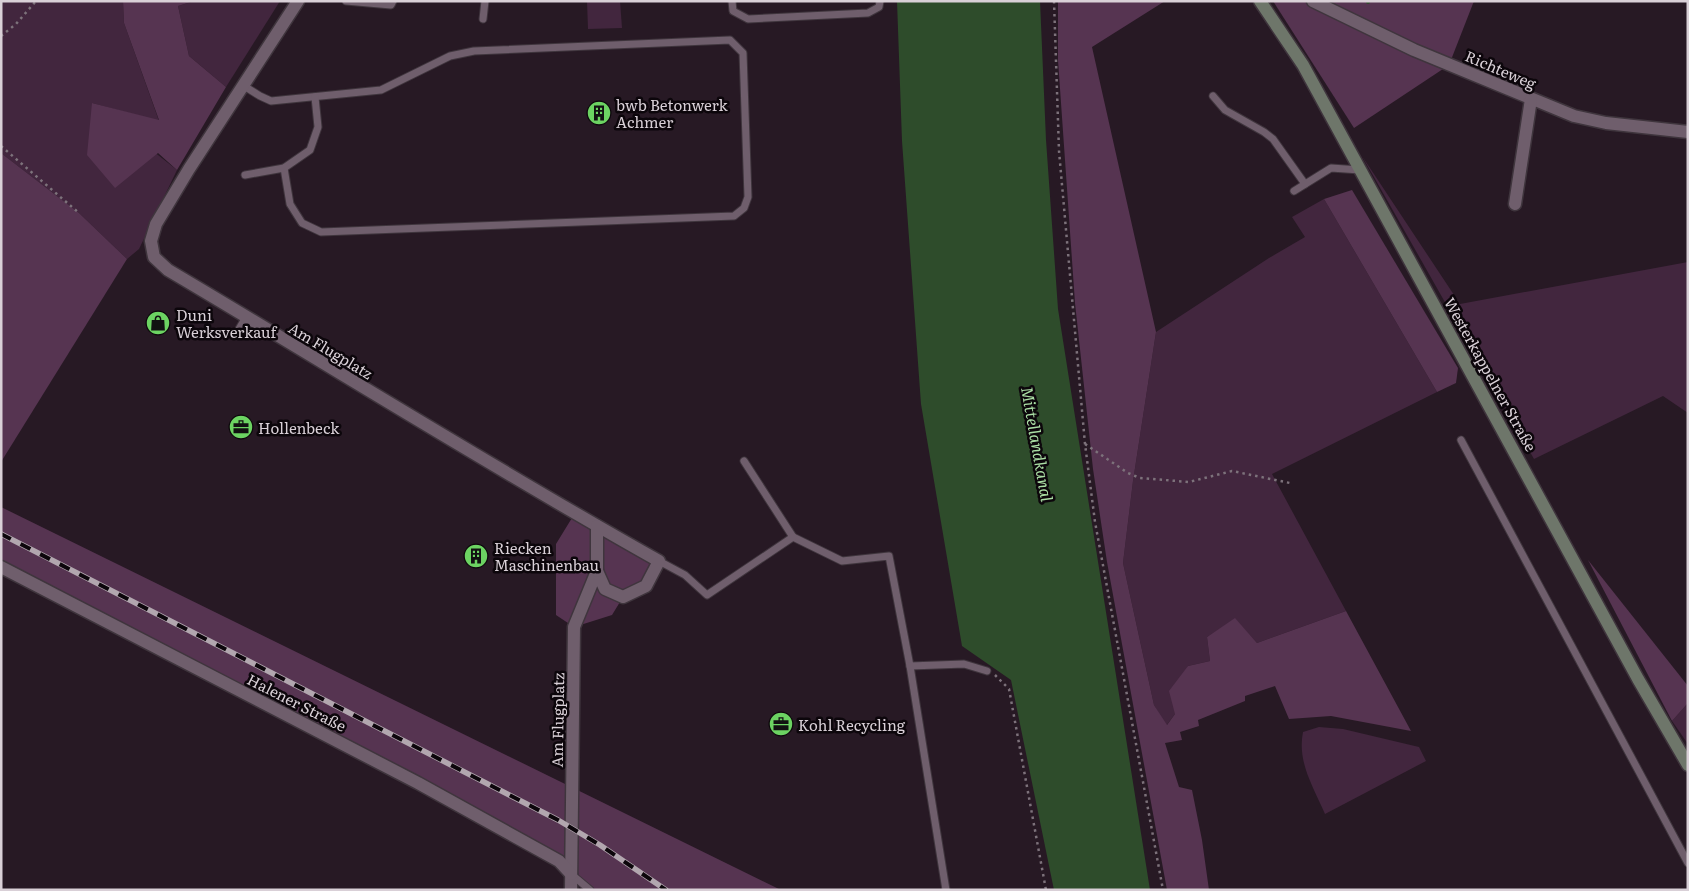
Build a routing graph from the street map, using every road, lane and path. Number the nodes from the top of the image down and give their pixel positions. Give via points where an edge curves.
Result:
1 (36, 1) edge
2 (298, 1) edge
3 (346, 1) edge
4 (393, 1) edge
5 (485, 1) edge
6 (732, 1) edge
7 (880, 1) edge
8 (1054, 1) edge
9 (1260, 1) edge
10 (1313, 1) edge
11 (482, 19) dead end
12 (1, 36) edge
13 (244, 86) junction
14 (315, 96) junction
15 (1213, 96) dead end
16 (1531, 99) junction
17 (1688, 132) edge
18 (1, 146) edge
19 (284, 168) junction
20 (1361, 170) junction
21 (246, 175) dead end
22 (1305, 184) junction
23 (1294, 191) dead end
24 (1515, 204) dead end
25 (79, 213) dead end
26 (246, 317) junction
27 (239, 330) dead end
28 (1461, 440) dead end
29 (1085, 444) junction
30 (744, 461) dead end
31 (1290, 484) dead end
32 (597, 526) junction
33 (793, 537) junction
34 (659, 561) junction
35 (1, 567) edge
36 (597, 571) junction
37 (910, 666) junction
38 (987, 671) joint
39 (1688, 765) edge
40 (1688, 863) edge
41 (572, 874) junction
42 (571, 890) edge
43 (590, 890) edge
44 (946, 890) edge
45 (1046, 890) edge
46 (1163, 890) edge

1 - 12 path
2 - 13 street, Am Flugplatz
3 - 4 lane via 391,5
5 - 11 lane
6 - 7 lane via 733,11 748,19 868,13 880,7
8 - 29 path via 1059,151
9 - 20 main road, Westerkappelner Straße via 1303,64
10 - 16 street, Richteweg via 1414,50
13 - 14 lane via 271,101
13 - 26 street, Am Flugplatz via 189,168 156,224 151,241 154,257 168,270
14 - 19 lane via 318,127 310,150
14 - 19 lane via 381,90 450,56 474,52 730,40 743,53 748,197 744,208 734,216 321,232 302,222 290,204
15 - 22 lane via 1225,110 1274,139
16 - 17 street, Richteweg via 1574,116 1606,123
16 - 24 street
18 - 25 path
19 - 21 lane
20 - 22 lane via 1330,168
20 - 39 main road, Westerkappelner Straße
22 - 23 lane
26 - 27 lane
26 - 32 street, Am Flugplatz
28 - 40 lane
29 - 31 path via 1140,478 1189,482 1232,471
29 - 46 path via 1096,522
30 - 33 lane
32 - 34 street, Am Flugplatz
32 - 36 street, Am Flugplatz
33 - 34 lane via 707,595 685,575
33 - 37 lane via 842,561 889,556
34 - 36 street via 646,586 623,596 605,589
35 - 41 street, Halener Straße via 418,783 559,861
36 - 41 street, Am Flugplatz via 574,627
37 - 38 lane via 964,664
37 - 44 lane
38 - 45 path via 998,676 1009,690
41 - 42 street, Am Flugplatz
41 - 43 lane

